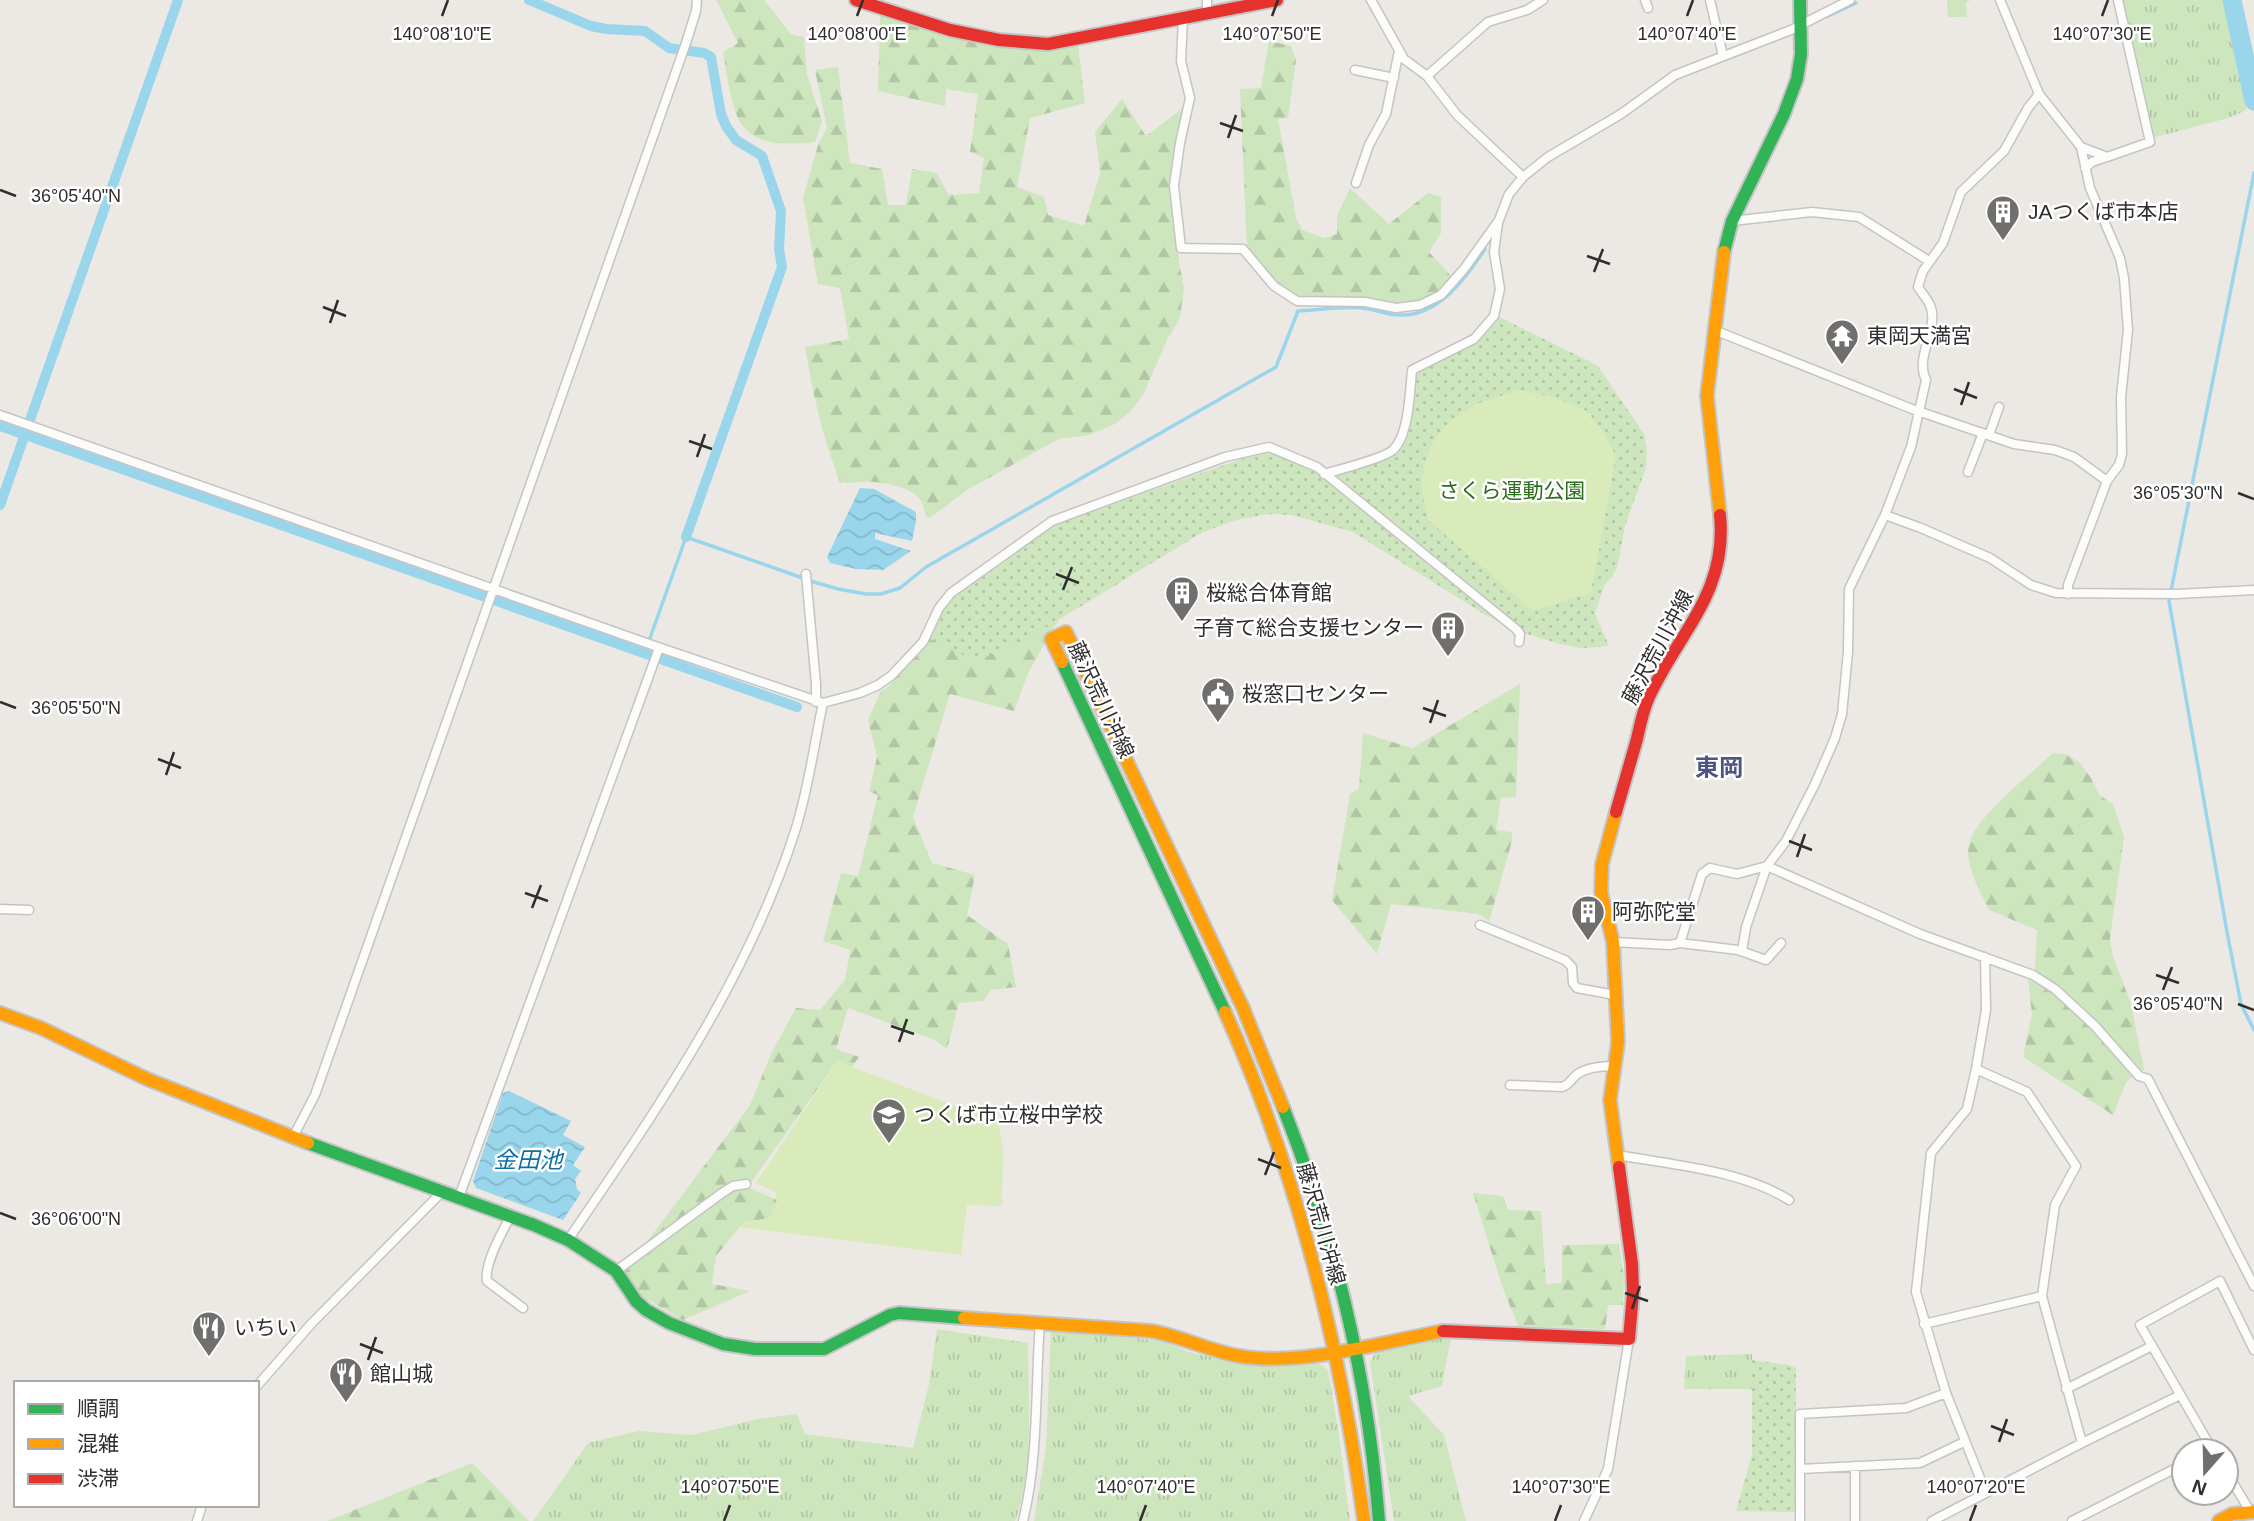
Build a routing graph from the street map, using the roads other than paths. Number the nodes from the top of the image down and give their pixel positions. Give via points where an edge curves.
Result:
1 (697, 0) edge
2 (856, 0) edge
3 (1277, 0) edge
4 (1371, 0) edge
5 (1543, 0) edge
6 (1710, 0) edge
7 (1800, 0) edge
8 (1850, 0) edge
9 (2000, 0) edge
10 (2118, 0) edge
11 (884, 5) edge
12 (1207, 6) edge
13 (1183, 18) junction
14 (1801, 23) junction
15 (1399, 51) junction
16 (1723, 56) junction
17 (1355, 70) dead end
18 (1427, 76) junction
19 (1394, 78) junction
20 (2039, 94) junction
21 (2081, 146) junction
22 (2106, 157) junction
23 (2085, 168) junction
24 (1523, 177) junction
25 (1356, 183) dead end
26 (1499, 220) junction
27 (1732, 221) junction
28 (1930, 261) junction
29 (1714, 330) junction
30 (1998, 407) dead end
31 (1919, 411) junction
32 (0, 415) edge
33 (1986, 434) junction
34 (1968, 472) dead end
35 (1324, 474) junction
36 (2107, 481) junction
37 (1885, 515) junction
38 (806, 574) dead end
39 (494, 589) junction
40 (2254, 590) edge
41 (2068, 594) junction
42 (1519, 642) dead end
43 (657, 647) junction
44 (820, 702) junction
45 (1767, 866) junction
46 (0, 909) edge
47 (30, 910) dead end
48 (1480, 925) dead end
49 (1613, 942) junction
50 (1680, 943) junction
51 (1781, 943) dead end
52 (1742, 951) junction
53 (1985, 957) junction
54 (1615, 995) junction
55 (0, 1013) edge
56 (1614, 1066) junction
57 (1976, 1069) junction
58 (1510, 1085) dead end
59 (293, 1137) junction
60 (1618, 1155) junction
61 (746, 1184) dead end
62 (443, 1191) junction
63 (459, 1197) junction
64 (1789, 1200) dead end
65 (510, 1216) junction
66 (568, 1240) junction
67 (616, 1271) junction
68 (2254, 1286) edge
69 (2042, 1296) junction
70 (523, 1308) dead end
71 (1040, 1322) junction
72 (1924, 1324) junction
73 (1629, 1339) junction
74 (2152, 1346) junction
75 (1354, 1347) junction
76 (2254, 1350) edge
77 (1336, 1351) junction
78 (259, 1384) edge
79 (2066, 1389) junction
80 (1946, 1393) junction
81 (2180, 1395) junction
82 (2204, 1437) edge
83 (1964, 1442) junction
84 (2082, 1443) junction
85 (1855, 1466) junction
86 (1800, 1469) junction
87 (2170, 1471) edge
88 (1986, 1493) junction
89 (2240, 1497) edge
90 (2250, 1515) edge
91 (1023, 1521) edge
92 (1364, 1521) edge
93 (1379, 1521) edge
94 (1584, 1521) edge
95 (1800, 1521) edge
96 (1855, 1521) edge
97 (1932, 1521) edge
98 (2072, 1521) edge
99 (2219, 1521) edge

1 - 39 street via 686,43
2 - 11 main road
3 - 12 main road
4 - 15 street
5 - 18 street via 1488,22
6 - 16 street
7 - 14 main road, 藤沢荒川沖線
8 - 14 street
9 - 20 street
10 - 22 street via 2150,142
11 - 13 main road via 961,34 1013,44 1048,44
12 - 13 main road
13 - 26 street via 1181,61 1191,99 1174,186 1181,248 1243,249 1274,286 1297,301 1420,306 1441,295 1464,270
14 - 16 street
14 - 27 main road, 藤沢荒川沖線 via 1800,66 1792,97
15 - 18 street
15 - 19 street
16 - 24 street via 1675,75
17 - 19 street
18 - 24 street via 1457,115
19 - 25 street via 1387,114 1369,145
20 - 21 street
20 - 28 street via 2004,151 1961,192 1943,243
21 - 22 street
21 - 23 street
22 - 23 street
23 - 36 street via 2120,258 2128,330 2121,397 2122,454
24 - 26 street via 1509,194
26 - 35 street via 1494,252 1500,289 1494,316 1474,339 1412,370 1401,438 1392,452
27 - 28 street via 1812,212 1859,217
27 - 29 main road, 藤沢荒川沖線
28 - 31 street via 1917,287 1933,316 1921,372 1926,380
29 - 31 street
29 - 49 main road, 藤沢荒川沖線 via 1707,396 1721,550 1710,590 1663,668 1640,722 1602,864 1601,892
30 - 33 street
31 - 33 street
31 - 37 street via 1911,447
32 - 39 street
33 - 34 street
33 - 36 street via 2074,457
35 - 42 street via 1517,629
35 - 44 street via 1269,447 1225,457 1052,521 951,593 923,642 891,676 840,700
36 - 41 street
37 - 41 street via 1990,558 2031,585
37 - 45 street via 1849,589 1848,652 1835,738 1786,841
38 - 44 street
39 - 43 street
39 - 59 street via 315,1095
40 - 41 street
43 - 44 street
43 - 63 street
44 - 66 street via 808,785 795,831 742,958 689,1056
45 - 50 street via 1737,874 1710,868 1702,874
45 - 52 street
45 - 53 street via 1920,934
46 - 47 street
48 - 54 street via 1566,960 1577,988
49 - 50 street
49 - 54 main road, 藤沢荒川沖線
50 - 52 street
51 - 52 street via 1766,960
53 - 57 street via 1986,1010
53 - 68 street via 2055,989 2139,1076 2148,1079
54 - 56 main road, 藤沢荒川沖線 via 1618,1042
55 - 59 main road via 146,1079
56 - 58 street via 1577,1074 1562,1087
56 - 60 main road, 藤沢荒川沖線 via 1610,1100
57 - 69 street via 2027,1092 2076,1166 2055,1205
57 - 72 street via 1967,1109 1931,1153 1916,1293
59 - 62 main road
60 - 64 street via 1757,1184
60 - 73 main road, 藤沢荒川沖線 via 1632,1264
61 - 67 street via 733,1186
62 - 63 main road
62 - 78 street via 312,1323
63 - 65 main road
65 - 66 main road
65 - 70 street via 485,1271 487,1281
66 - 67 main road
67 - 71 main road via 636,1301 657,1317 703,1338 771,1351 824,1349 900,1313
69 - 72 street
69 - 79 street
71 - 77 main road via 1174,1335 1252,1358 1298,1358
71 - 91 street via 1035,1447
72 - 80 street
73 - 75 main road via 1444,1331
73 - 94 street via 1608,1469
74 - 76 street via 2140,1325 2220,1281
74 - 79 street
74 - 81 street
75 - 77 main road
75 - 77 main road, 藤沢荒川沖線 via 1330,1244 1243,1008 1066,632 1051,639 1237,1039 1269,1120 1311,1251
75 - 93 main road, 藤沢荒川沖線
77 - 92 main road, 藤沢荒川沖線
79 - 84 street
80 - 83 street
80 - 86 street via 1906,1408 1800,1414
81 - 82 street
81 - 84 street
83 - 85 street via 1920,1463
83 - 88 street
84 - 88 street
85 - 86 street
85 - 96 street
86 - 95 street
87 - 98 street
88 - 97 street
89 - 90 street
90 - 99 main road via 2232,1514

